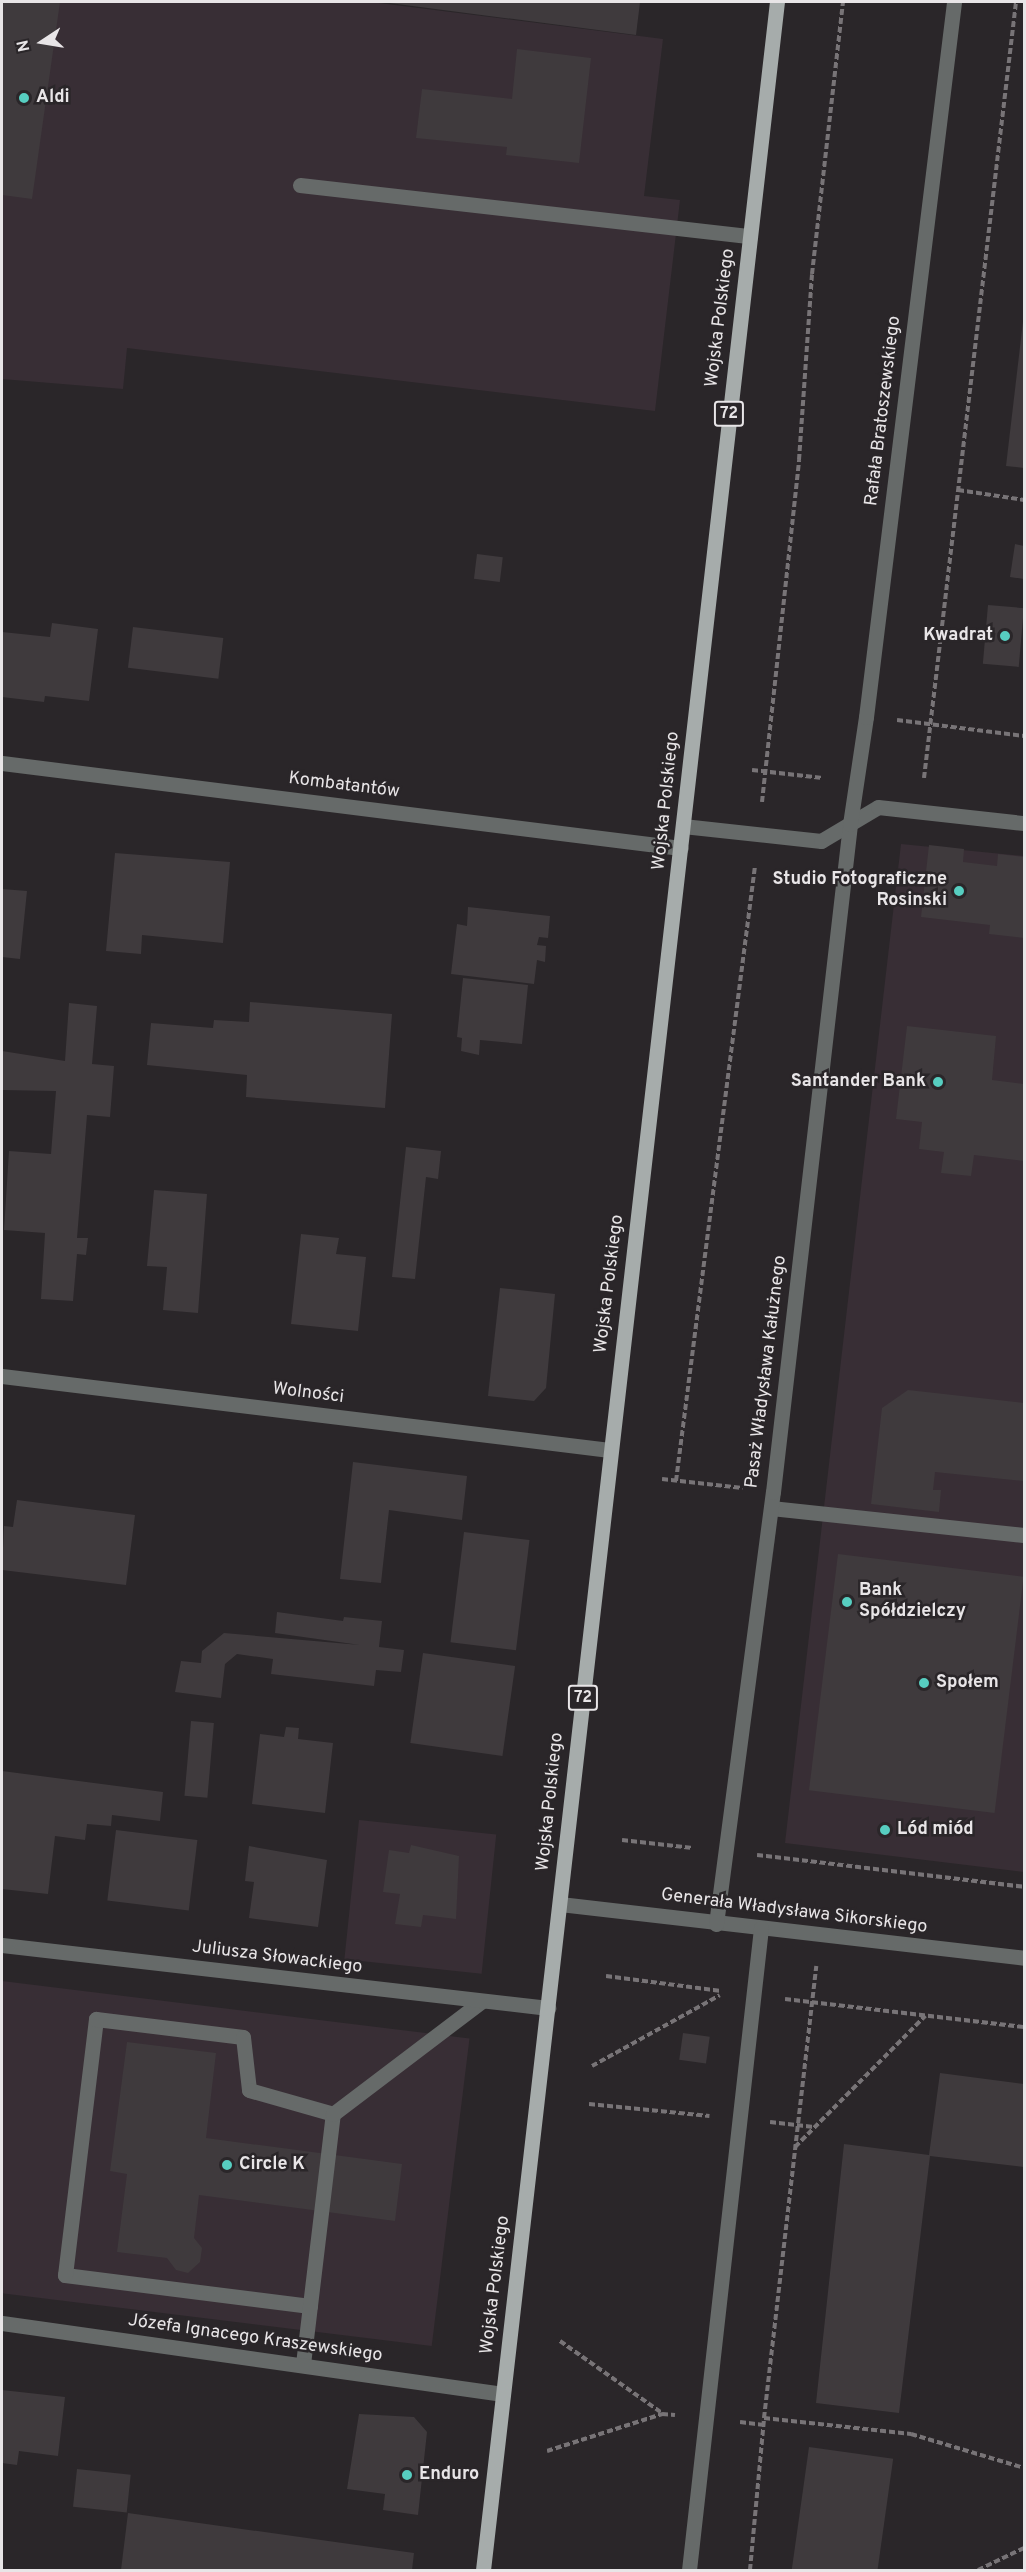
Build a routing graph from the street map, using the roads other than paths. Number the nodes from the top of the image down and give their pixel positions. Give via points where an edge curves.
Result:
1 (777, 2) edge
2 (954, 2) edge
3 (300, 185) dead end
4 (750, 236) junction
5 (2, 763) edge
6 (1024, 823) edge
7 (850, 824) junction
8 (683, 826) junction
9 (681, 848) junction
10 (2, 1376) edge
11 (610, 1450) junction
12 (771, 1508) junction
13 (1024, 1535) edge
14 (560, 1904) junction
15 (716, 1924) junction
16 (761, 1928) junction
17 (2, 1945) edge
18 (1024, 1958) edge
19 (482, 2001) junction
20 (548, 2008) junction
21 (333, 2114) junction
22 (310, 2306) junction
23 (2, 2323) edge
24 (303, 2364) junction
25 (503, 2394) junction
26 (483, 2571) edge
27 (689, 2571) edge

1 - 4 main road, Wojska Polskiego / 72
2 - 7 street, Rafała Bratoszewskiego
3 - 4 street
4 - 8 main road, Wojska Polskiego / 72
5 - 9 street, Kombatantów
6 - 7 street via 879,807
7 - 8 street via 821,841
7 - 12 street, Pasaż Władysława Kałużnego
8 - 9 main road, Wojska Polskiego / 72
9 - 11 main road, Wojska Polskiego / 72
10 - 11 street, Wolności
11 - 14 main road, Wojska Polskiego / 72
12 - 13 street
12 - 15 street, Pasaż Władysława Kałużnego
14 - 15 street, Generała Władysława Sikorskiego
14 - 20 main road, Wojska Polskiego / 72
15 - 16 street, Generała Władysława Sikorskiego
16 - 18 street, Generała Władysława Sikorskiego
16 - 27 street
17 - 19 street, Juliusza Słowackiego
19 - 20 street, Juliusza Słowackiego
19 - 21 street
20 - 25 main road, Wojska Polskiego / 72
21 - 22 street
21 - 22 street via 249,2090 243,2037 96,2019 65,2275
22 - 24 street
23 - 24 street, Józefa Ignacego Kraszewskiego
24 - 25 street, Józefa Ignacego Kraszewskiego
25 - 26 main road, Wojska Polskiego / 72

